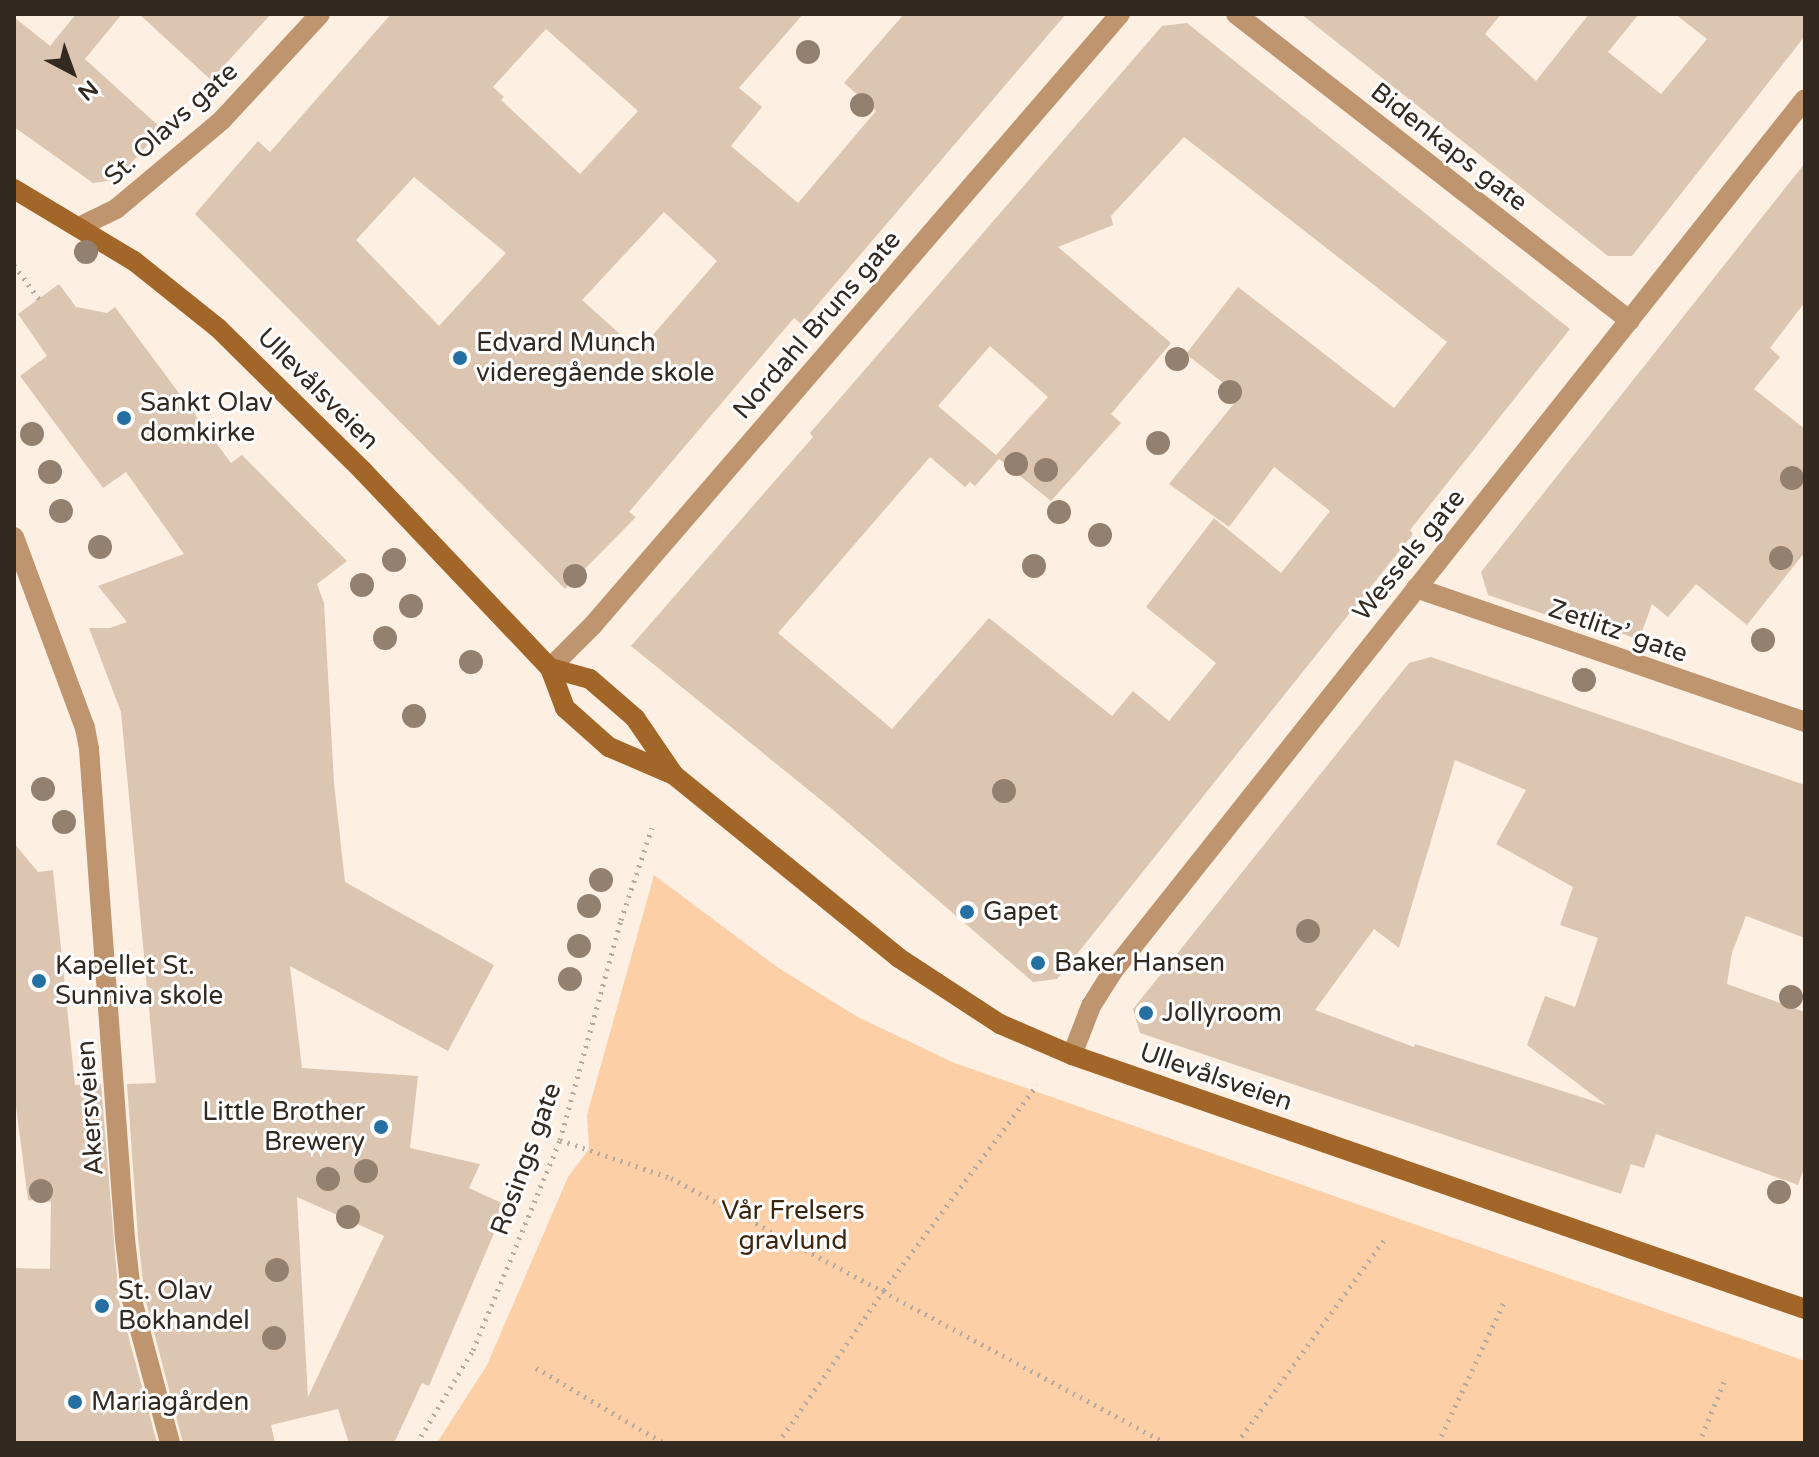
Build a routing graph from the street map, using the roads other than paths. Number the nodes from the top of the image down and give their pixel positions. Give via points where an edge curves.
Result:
1 (320, 14) edge
2 (1120, 14) edge
3 (1236, 14) edge
4 (1805, 99) edge
5 (14, 189) edge
6 (81, 226) junction
7 (1630, 321) junction
8 (14, 537) edge
9 (1416, 588) junction
10 (550, 668) junction
11 (1805, 722) edge
12 (674, 775) junction
13 (1072, 1055) junction
14 (1805, 1309) edge
15 (170, 1443) edge

1 - 6 street, St. Olavs gate via 222,120 116,209
2 - 10 street, Nordahl Bruns gate via 593,625
3 - 7 street, Bidenkaps gate
4 - 7 street, Wessels gate
5 - 6 main road, Ullevålsveien
6 - 10 main road, Ullevålsveien via 174,292 260,366
7 - 9 street, Wessels gate
8 - 15 street, Akersveien via 89,749 132,1300
9 - 11 street, Zetlitz’ gate
9 - 13 street, Wessels gate via 1113,971 1091,1006
10 - 12 main road, Ullevålsveien via 590,679 635,718
10 - 12 main road, Ullevålsveien via 565,708 609,747
12 - 13 main road, Ullevålsveien via 936,985 1000,1024
13 - 14 main road, Ullevålsveien

